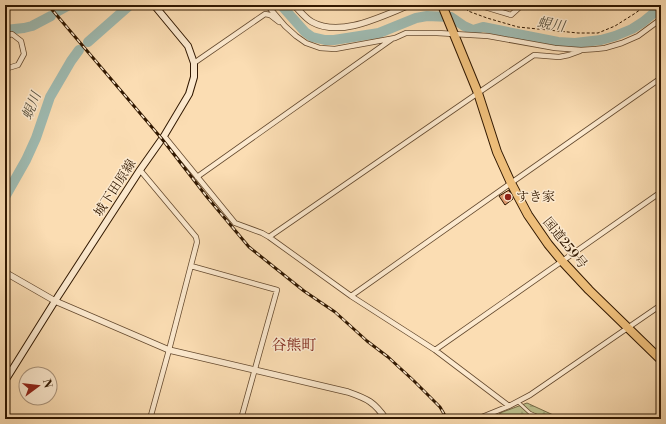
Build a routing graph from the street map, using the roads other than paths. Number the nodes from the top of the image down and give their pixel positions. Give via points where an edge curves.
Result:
1 (154, 5) edge
2 (268, 5) edge
3 (294, 5) edge
4 (410, 5) edge
5 (478, 5) edge
6 (522, 5) edge
7 (443, 8) edge
8 (661, 19) edge
9 (285, 26) junction
10 (453, 32) junction
11 (5, 36) edge
12 (395, 38) junction
13 (581, 50) junction
14 (194, 63) junction
15 (5, 69) edge
16 (661, 78) edge
17 (478, 93) junction
18 (164, 136) junction
19 (140, 170) junction
20 (197, 177) junction
21 (511, 183) junction
22 (661, 192) edge
23 (269, 238) junction
24 (562, 261) junction
25 (191, 266) junction
26 (5, 271) edge
27 (351, 296) junction
28 (55, 301) junction
29 (661, 304) edge
30 (628, 327) junction
31 (169, 350) junction
32 (435, 350) junction
33 (661, 360) edge
34 (255, 371) junction
35 (5, 382) edge
36 (517, 401) junction
37 (509, 406) junction
38 (150, 419) edge
39 (241, 419) edge
40 (386, 419) edge
41 (477, 419) edge
42 (544, 419) edge

1 - 14 main road, 城下田原線 via 188,46
2 - 9 street
3 - 4 street via 312,22 332,28 360,24
5 - 6 street via 511,16
7 - 10 highway, 国道259号
8 - 13 street via 638,36 622,43 605,48
9 - 12 street via 306,43 320,48 335,49
9 - 14 street via 265,14
10 - 12 street via 406,33
10 - 13 street
10 - 17 highway, 国道259号
11 - 15 street via 12,34 21,41 24,54 18,65
12 - 20 street
13 - 17 street via 559,57 534,55
14 - 18 main road, 城下田原線 via 194,77 189,94
16 - 21 street
17 - 21 highway, 国道259号
17 - 23 street
18 - 19 main road, 城下田原線
18 - 20 street
19 - 25 street via 196,238 198,242
19 - 28 main road, 城下田原線
20 - 23 street via 235,223
21 - 24 highway, 国道259号 via 528,215
21 - 27 street
22 - 24 street
23 - 27 street
24 - 30 highway, 国道259号
24 - 32 street
25 - 31 street
25 - 34 street via 277,290
26 - 28 street
27 - 32 street
28 - 31 street
28 - 35 main road, 城下田原線
29 - 30 street
30 - 33 highway, 国道259号
30 - 36 street via 530,395
31 - 34 street
31 - 38 street
32 - 37 street
34 - 39 street
34 - 40 street via 359,396 370,401
36 - 37 street
36 - 42 lane via 530,413
37 - 41 street

